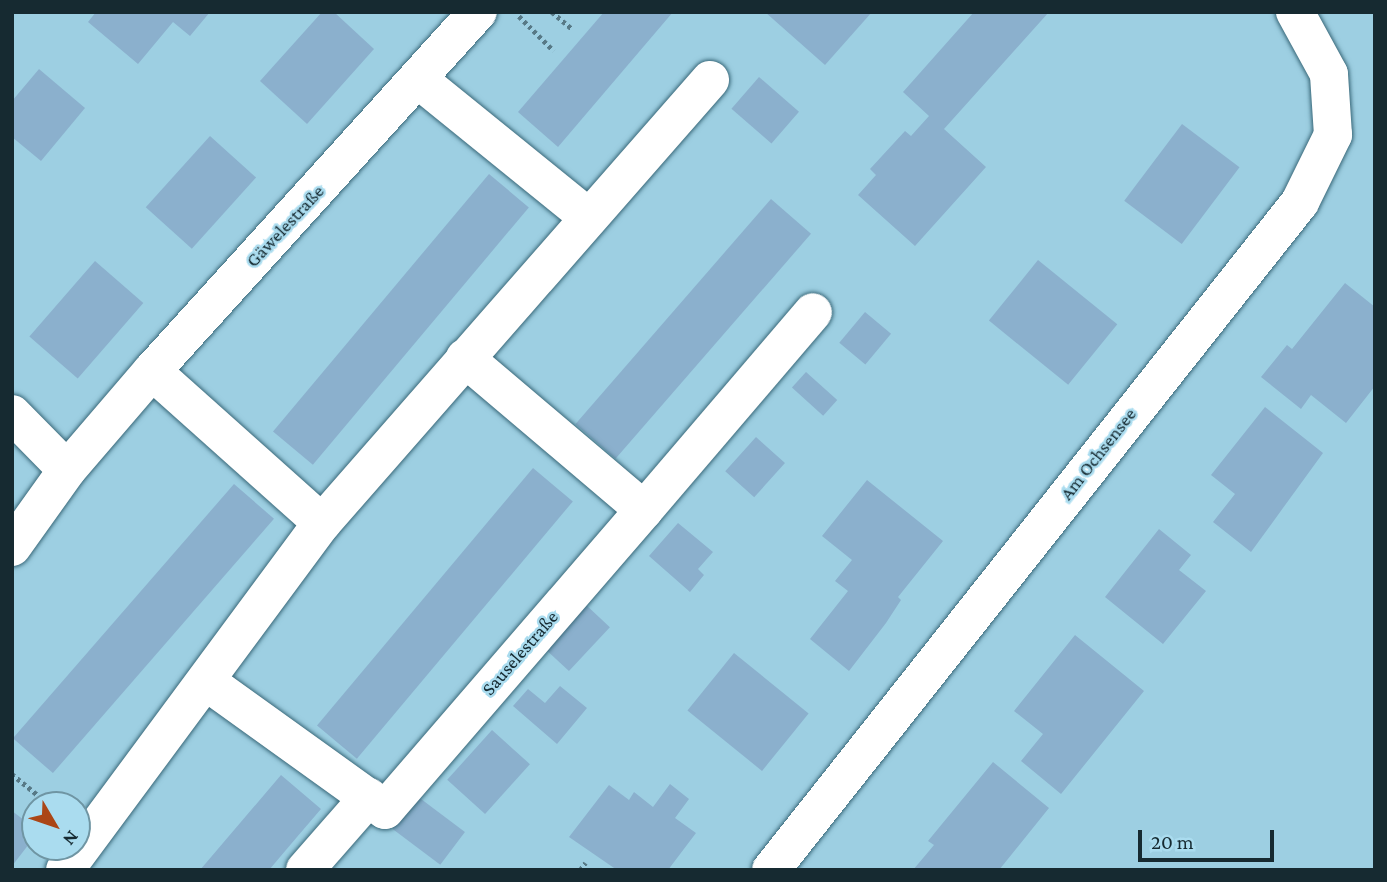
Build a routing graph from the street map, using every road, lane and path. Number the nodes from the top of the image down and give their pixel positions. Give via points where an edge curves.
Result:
1 (478, 12) edge
2 (517, 12) edge
3 (552, 12) edge
4 (1295, 12) edge
5 (572, 29) dead end
6 (554, 51) dead end
7 (419, 80) junction
8 (710, 80) dead end
9 (588, 217) junction
10 (813, 312) dead end
11 (465, 358) junction
12 (152, 372) junction
13 (12, 414) edge
14 (67, 470) junction
15 (645, 510) junction
16 (322, 523) junction
17 (12, 547) edge
18 (207, 682) junction
19 (12, 774) edge
20 (33, 791) edge
21 (369, 797) junction
22 (585, 863) dead end
23 (65, 870) edge
24 (305, 870) edge
25 (580, 870) edge
26 (771, 870) edge

1 - 7 street, Gäwelestraße
2 - 6 path via 529,30
3 - 5 path
4 - 26 street, Am Ochsensee via 1329,74 1333,135 1300,202
7 - 9 street
7 - 12 street, Gäwelestraße
8 - 9 street
9 - 11 street
10 - 15 street
11 - 15 street
11 - 16 street
12 - 14 street, Gäwelestraße
12 - 16 street
13 - 14 street
14 - 17 street, Gäwelestraße
15 - 21 street, Sauselestraße via 385,810
16 - 18 street
18 - 21 street
18 - 23 street via 87,835
19 - 20 path
21 - 24 street
22 - 25 path

